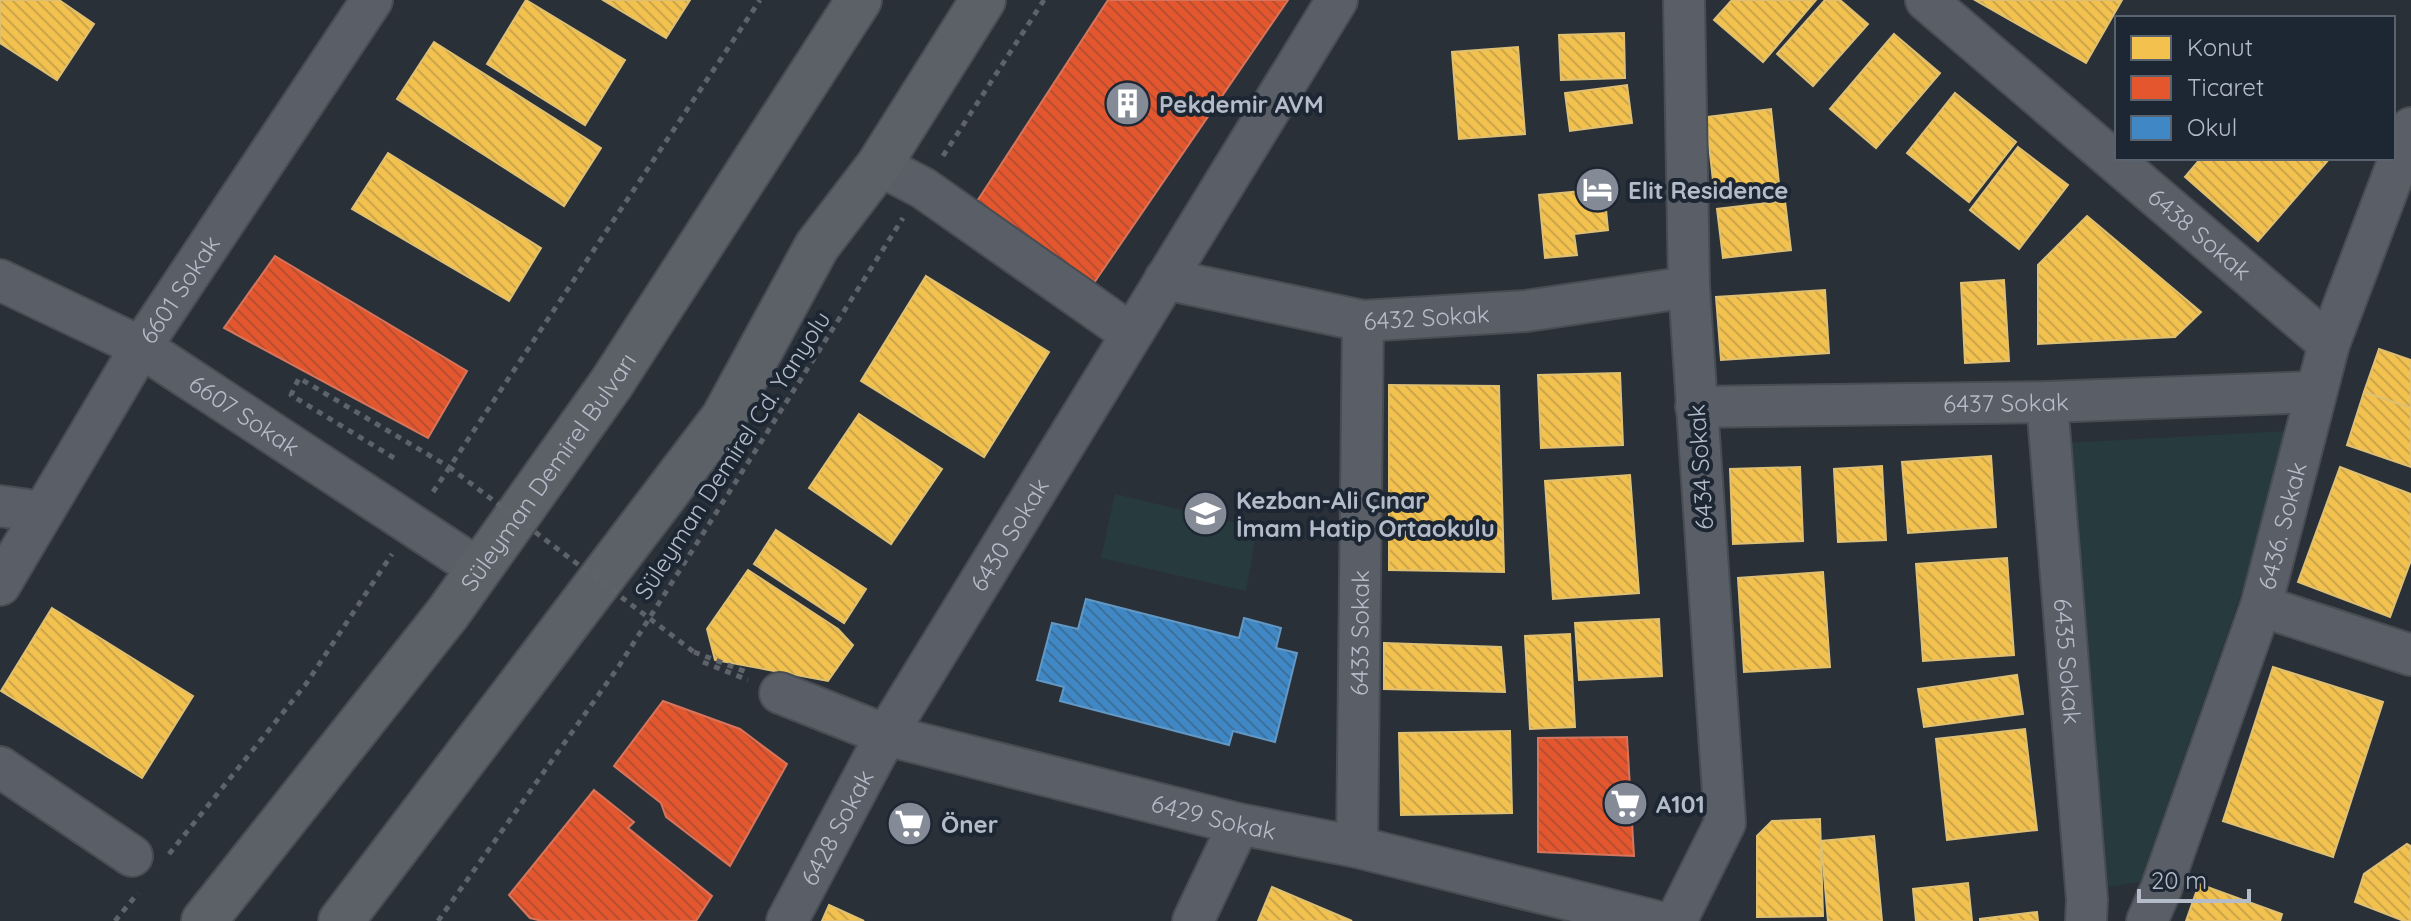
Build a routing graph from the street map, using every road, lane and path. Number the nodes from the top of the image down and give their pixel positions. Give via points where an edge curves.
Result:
1 (372, 0) edge
2 (760, 0) edge
3 (859, 0) edge
4 (983, 0) edge
5 (1044, 0) edge
6 (1337, 0) edge
7 (1684, 0) edge
8 (1926, 0) edge
9 (2411, 128) edge
10 (879, 165) junction
11 (923, 188) junction
12 (1165, 279) junction
13 (0, 280) edge
14 (1689, 287) junction
15 (53, 307) junction
16 (0, 310) edge
17 (1363, 321) junction
18 (1130, 333) junction
19 (2329, 344) junction
20 (141, 347) junction
21 (2315, 392) junction
22 (2047, 402) junction
23 (1696, 407) junction
24 (394, 458) dead end
25 (449, 467) junction
26 (0, 506) edge
27 (43, 512) junction
28 (412, 524) junction
29 (479, 569) junction
30 (0, 585) edge
31 (2261, 606) junction
32 (2411, 655) edge
33 (703, 662) dead end
34 (780, 693) junction
35 (886, 735) junction
36 (0, 767) edge
37 (1239, 824) junction
38 (1357, 847) junction
39 (146, 868) junction
40 (1604, 916) edge
41 (115, 921) edge
42 (204, 921) edge
43 (341, 921) edge
44 (438, 921) edge
45 (787, 921) edge
46 (1193, 921) edge
47 (1655, 921) edge
48 (1676, 921) edge
49 (2086, 921) edge
50 (2147, 921) edge

1 - 20 street, 6601 Sokak
2 - 25 path
3 - 29 main road, Süleyman Demirel Bulvarı via 611,384
4 - 10 main road
5 - 11 path, Süleyman Demirel Cd. Yanyolu
6 - 12 street, 6430 Sokak
7 - 14 street, 6434 Sokak
8 - 19 street, 6438 Sokak
9 - 19 street, 6436. Sokak
10 - 11 street
10 - 43 main road via 817,246 724,417
11 - 18 street
11 - 44 path, Süleyman Demirel Cd. Yanyolu via 619,666
12 - 17 street, 6432 Sokak
12 - 18 street, 6430 Sokak
13 - 15 street, 6607 Sokak
14 - 17 street, 6432 Sokak via 1526,311
14 - 23 street, 6434 Sokak
15 - 16 street
15 - 20 street, 6607 Sokak
17 - 38 street, 6433 Sokak
18 - 35 street, 6430 Sokak
19 - 21 street, 6436. Sokak
20 - 27 street, 6601 Sokak
20 - 28 street, 6607 Sokak
21 - 22 street, 6437 Sokak
21 - 31 street, 6436. Sokak
22 - 23 street, 6437 Sokak
22 - 49 street, 6435 Sokak
23 - 48 street, 6434 Sokak via 1725,823
24 - 25 path via 291,395 299,378
25 - 28 path
25 - 34 path, bridge via 694,652 782,686
26 - 27 street
27 - 30 street, 6601 Sokak
28 - 29 street, 6607 Sokak
28 - 39 path via 306,684
29 - 42 main road, Süleyman Demirel Bulvarı
31 - 32 street
31 - 50 street, 6436. Sokak
33 - 34 path
34 - 35 street, 6429 Sokak
35 - 37 street, 6429 Sokak
35 - 45 street, 6428 Sokak
36 - 39 street
37 - 38 street, 6429 Sokak
37 - 46 street
38 - 40 street, 6429 Sokak
39 - 41 path
40 - 47 street, 6429 Sokak

